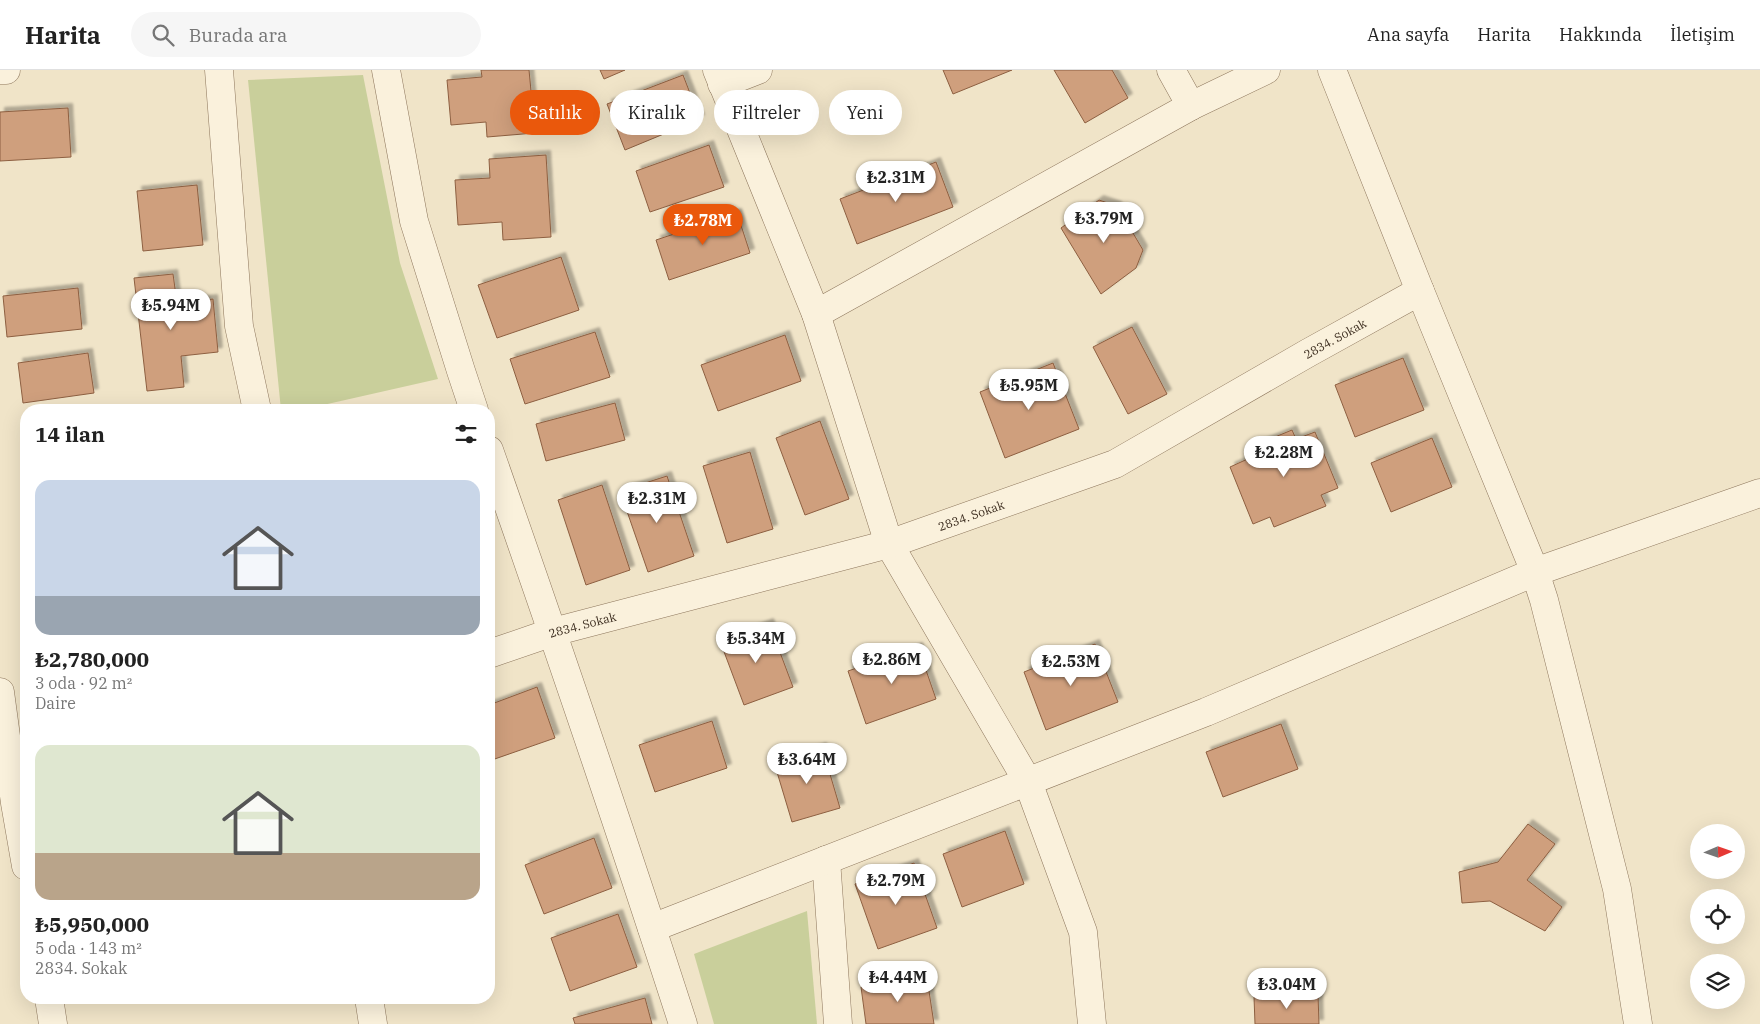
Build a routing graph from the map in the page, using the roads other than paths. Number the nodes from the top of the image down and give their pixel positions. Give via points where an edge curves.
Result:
1 (0, 70) edge
2 (6, 70) edge
3 (219, 70) edge
4 (386, 70) edge
5 (758, 70) edge
6 (1171, 70) edge
7 (1266, 70) edge
8 (1332, 70) edge
9 (719, 77) edge
10 (1191, 106) junction
11 (1420, 290) junction
12 (816, 314) junction
13 (256, 404) edge
14 (472, 404) edge
15 (495, 467) edge
16 (1760, 494) edge
17 (889, 544) junction
18 (1535, 572) junction
19 (553, 632) junction
20 (495, 652) edge
21 (0, 692) edge
22 (1028, 782) junction
23 (20, 796) edge
24 (826, 860) junction
25 (652, 928) junction
26 (50, 1004) edge
27 (370, 1004) edge
28 (54, 1024) edge
29 (373, 1024) edge
30 (683, 1024) edge
31 (838, 1024) edge
32 (1092, 1024) edge
33 (1638, 1024) edge

1 - 2 street
3 - 13 street via 239,326
4 - 14 street via 414,221
5 - 9 street
6 - 10 street
7 - 10 street
8 - 11 street
9 - 12 street
10 - 12 street
11 - 17 street, 2834. Sokak via 1115,464
11 - 18 street
12 - 17 street
15 - 19 street
16 - 18 street
17 - 19 street, 2834. Sokak
17 - 22 street
18 - 22 street via 1206,712
18 - 33 street via 1617,889
19 - 20 street, 2834. Sokak
19 - 25 street
21 - 23 street
22 - 24 street
22 - 32 street via 1083,932
24 - 25 street
24 - 31 street
25 - 30 street
26 - 28 street
27 - 29 street

